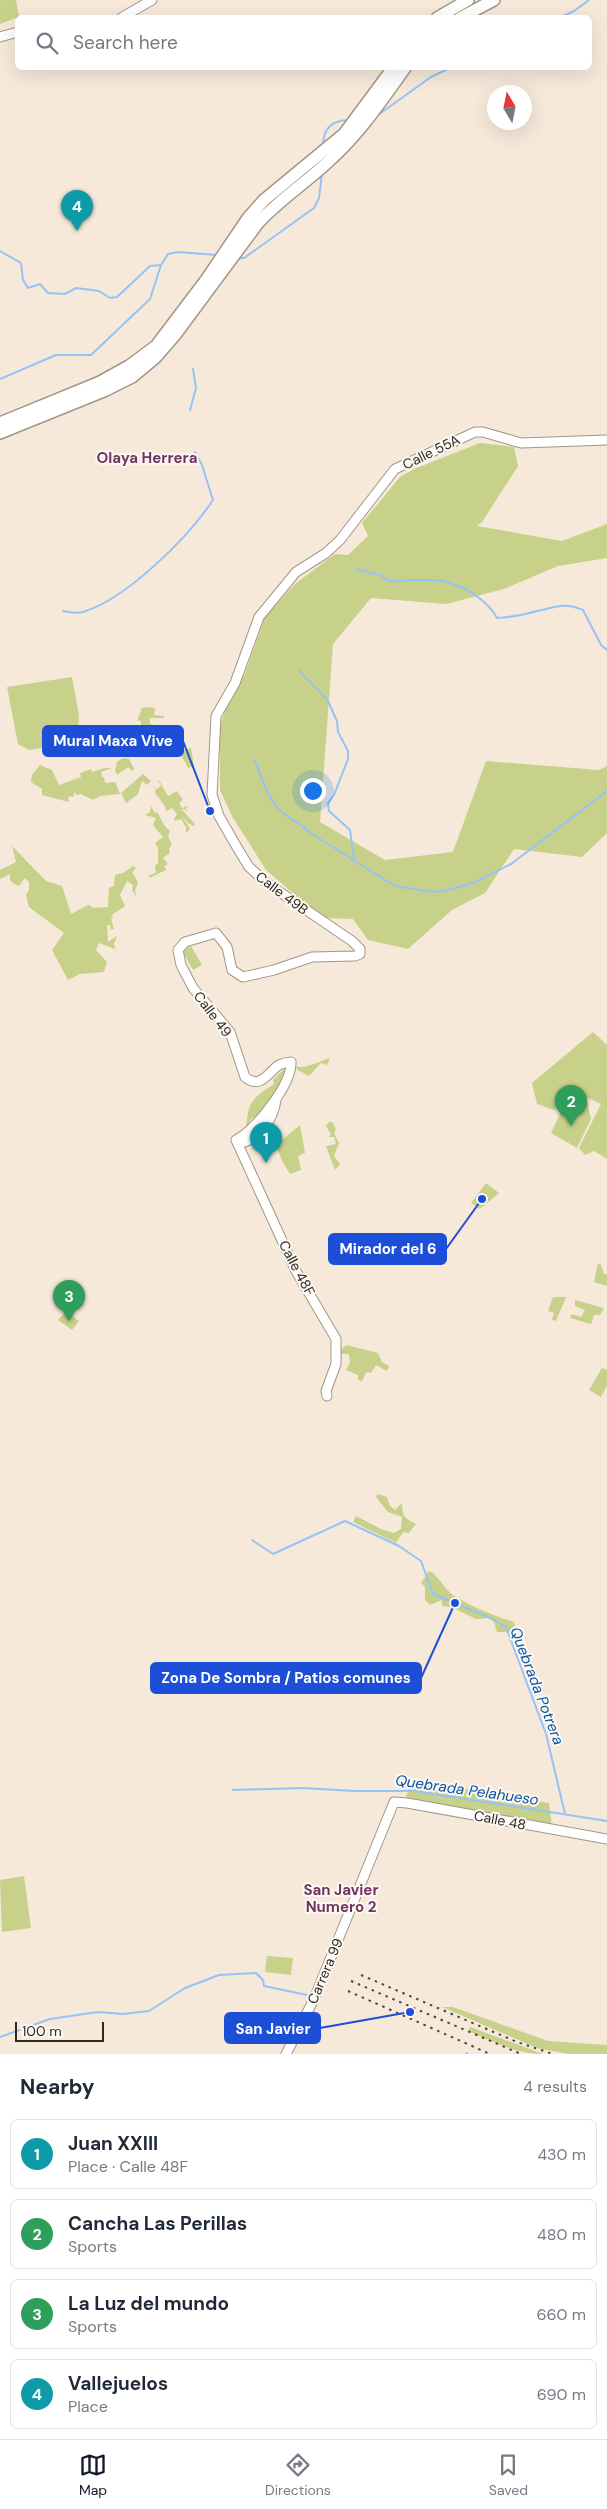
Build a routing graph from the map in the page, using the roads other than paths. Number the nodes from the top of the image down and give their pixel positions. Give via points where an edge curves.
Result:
1 (152, 0) edge
2 (468, 0) edge
3 (494, 0) edge
4 (126, 15) edge
5 (442, 15) edge
6 (466, 15) edge
7 (15, 33) edge
8 (0, 37) edge
9 (392, 70) edge
10 (403, 70) edge
11 (376, 100) junction
12 (208, 283) junction
13 (0, 424) edge
14 (0, 433) edge
15 (607, 440) edge
16 (259, 616) joint
17 (236, 974) joint
18 (237, 1142) joint
19 (327, 1396) dead end
20 (394, 1802) joint
21 (607, 1839) edge
22 (286, 2054) edge

1 - 4 street
2 - 5 highway
3 - 6 highway
7 - 8 street
9 - 11 highway
10 - 11 highway
11 - 12 highway via 344,134 256,208
12 - 13 highway via 156,346 130,366
12 - 14 highway via 166,347 132,376 96,395
15 - 16 street, Calle 55A via 521,443 475,432 403,465 390,474 340,540 296,572
16 - 17 street, Calle 49B via 235,683 216,716 212,795 219,816 249,867 275,890 355,944 360,954 312,957 250,977
17 - 18 street, Calle 49 via 231,968 223,939 216,933 185,942 179,948 182,969 205,1004 230,1032 246,1076 254,1081 261,1080 279,1065 291,1062 289,1075 276,1098 274,1113 267,1125 250,1139
18 - 19 street, Calle 48F via 296,1271 336,1339 338,1358
20 - 21 street, Calle 48
20 - 22 street, Carrera 99 via 314,1999

